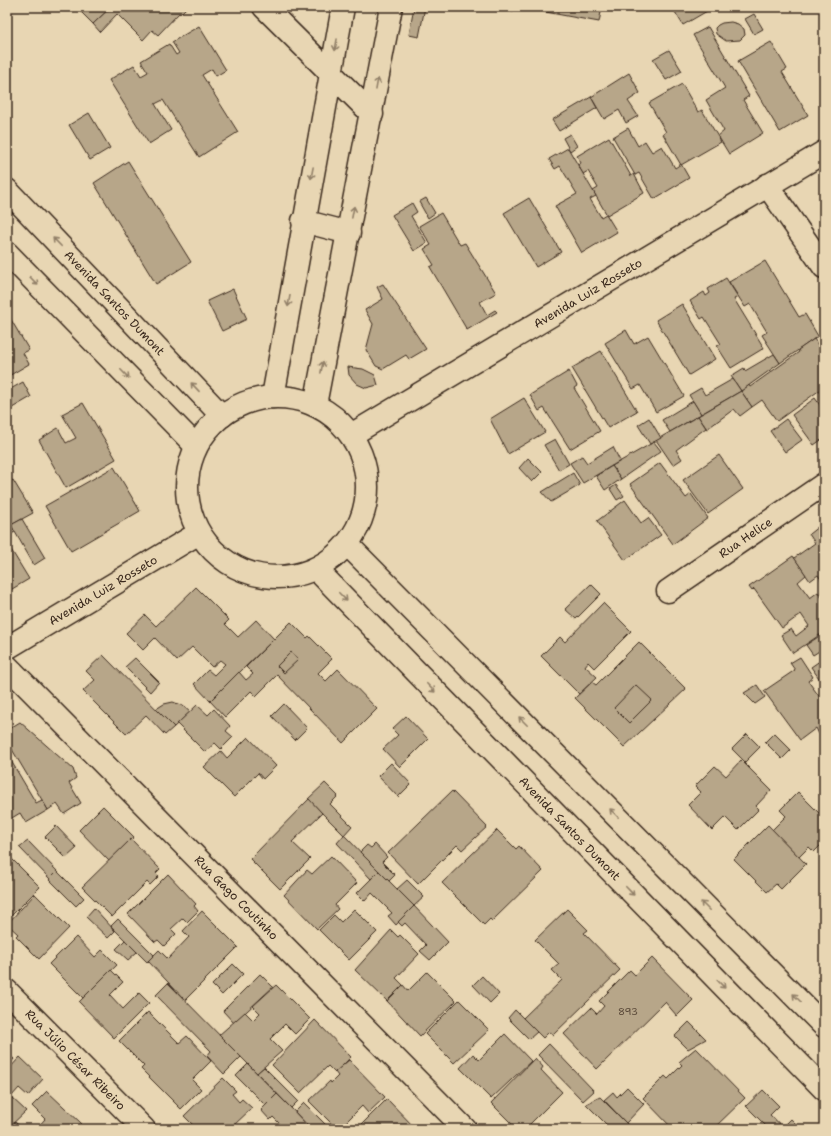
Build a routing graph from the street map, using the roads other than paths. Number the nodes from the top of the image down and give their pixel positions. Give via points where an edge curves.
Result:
1 (264, 7) edge
2 (343, 7) edge
3 (391, 7) edge
4 (331, 75) junction
5 (372, 114) junction
6 (824, 152) edge
7 (767, 186) junction
8 (7, 190) edge
9 (303, 221) junction
10 (349, 233) junction
11 (7, 253) edge
12 (824, 267) edge
13 (273, 397) junction
14 (315, 405) junction
15 (222, 416) junction
16 (351, 436) junction
17 (196, 446) junction
18 (824, 484) edge
19 (199, 533) junction
20 (347, 544) junction
21 (316, 568) junction
22 (668, 591) dead end
23 (7, 648) edge
24 (7, 666) edge
25 (7, 991) edge
26 (824, 1026) edge
27 (824, 1089) edge
28 (144, 1129) edge
29 (465, 1129) edge

1 - 4 street
2 -> 4 street
5 -> 3 street
4 - 5 street
4 -> 9 street
10 -> 5 street
6 - 7 street, Avenida Luiz Rosseto
7 - 12 street
7 - 16 street, Avenida Luiz Rosseto
15 -> 8 street, Avenida Santos Dumont
9 - 10 street
9 -> 13 street
14 -> 10 street
11 -> 17 street
13 - 14 street
13 - 15 street via 246,402
14 - 16 street
15 - 17 street via 207,429
16 - 20 street via 364,462 368,490 362,519
17 - 19 street via 187,475 188,505
18 - 22 street, Rua Helice
19 - 21 street via 216,554 238,568 263,576 290,576
19 - 23 street, Avenida Luiz Rosseto
20 - 21 street via 333,558
26 -> 20 street
21 -> 27 street, Avenida Santos Dumont
24 - 29 street, Rua Gago Coutinho
25 - 28 street, Rua Júlio César Ribeiro

